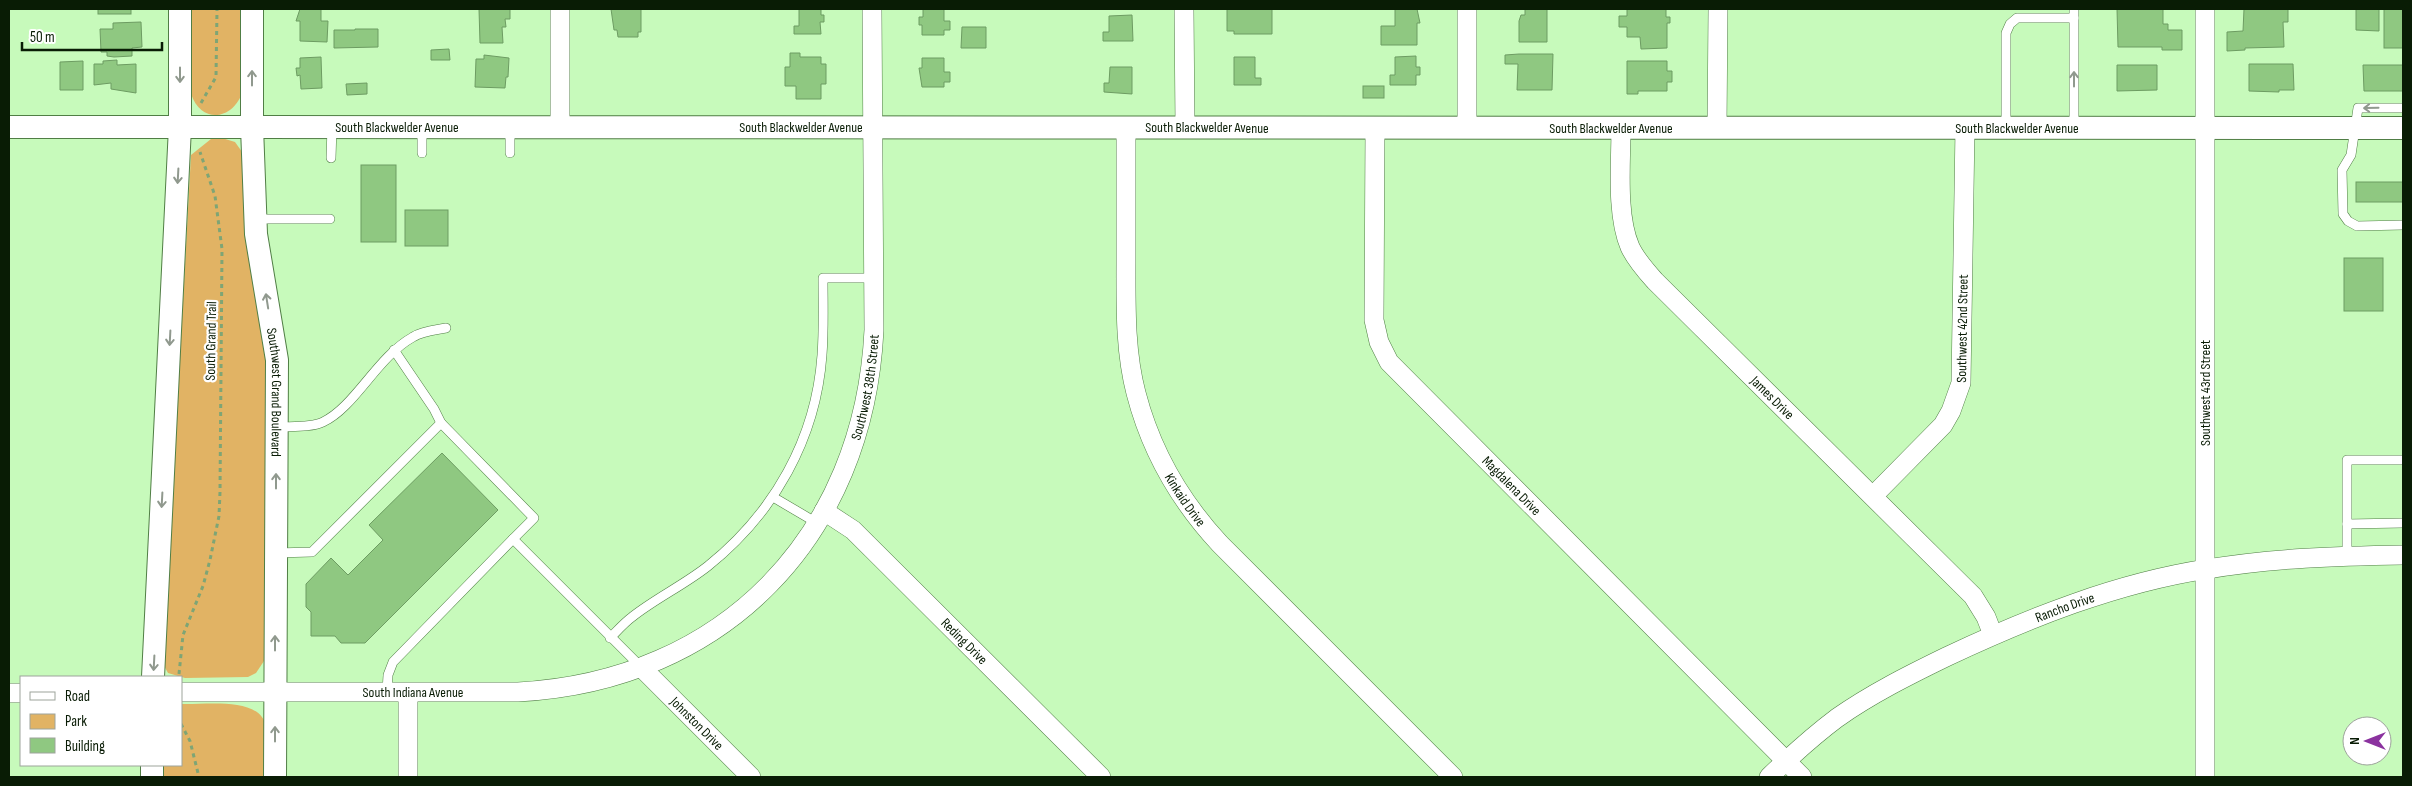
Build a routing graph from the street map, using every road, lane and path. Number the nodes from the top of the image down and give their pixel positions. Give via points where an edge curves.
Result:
1 (180, 9) edge
2 (217, 9) edge
3 (252, 9) edge
4 (560, 9) edge
5 (872, 9) edge
6 (1184, 9) edge
7 (1467, 9) edge
8 (1718, 9) edge
9 (2205, 9) edge
10 (2074, 14) edge
11 (2403, 108) edge
12 (9, 126) edge
13 (189, 127) junction
14 (252, 127) junction
15 (332, 127) junction
16 (1126, 127) junction
17 (1185, 127) junction
18 (2355, 127) junction
19 (422, 128) junction
20 (510, 128) junction
21 (560, 128) junction
22 (872, 128) junction
23 (1375, 128) junction
24 (1467, 128) junction
25 (1621, 128) junction
26 (1717, 128) junction
27 (1965, 128) junction
28 (2006, 128) junction
29 (2074, 128) junction
30 (2205, 128) junction
31 (2403, 128) edge
32 (422, 153) dead end
33 (510, 153) dead end
34 (331, 158) dead end
35 (256, 219) junction
36 (330, 219) dead end
37 (2403, 225) edge
38 (874, 278) junction
39 (446, 328) dead end
40 (394, 350) junction
41 (441, 423) junction
42 (277, 427) junction
43 (2403, 460) edge
44 (1872, 496) junction
45 (773, 497) junction
46 (820, 517) junction
47 (2403, 523) edge
48 (2347, 524) junction
49 (513, 539) junction
50 (276, 553) junction
51 (2403, 555) edge
52 (2347, 556) junction
53 (2205, 569) junction
54 (1993, 635) junction
55 (610, 638) junction
56 (642, 668) junction
57 (153, 676) edge
58 (179, 676) edge
59 (182, 692) edge
60 (275, 692) junction
61 (387, 692) junction
62 (408, 692) junction
63 (182, 726) edge
64 (1786, 761) junction
65 (199, 777) edge
66 (275, 777) edge
67 (408, 777) edge
68 (751, 777) edge
69 (1101, 777) edge
70 (1453, 777) edge
71 (1769, 777) edge
72 (1802, 777) edge
73 (2205, 777) edge

1 -> 13 street
2 - 13 path, South Grand Trail via 216,77
14 -> 3 street, Southwest Grand Boulevard
4 - 21 street
5 - 22 street, Southwest 38th Street
6 - 17 street
7 - 24 street
8 - 26 street
9 - 30 street, Southwest 43rd Street
10 - 28 lane via 2017,18 2010,24 2006,33
29 -> 10 lane
11 -> 18 lane via 2358,108
12 - 13 street, South Blackwelder Avenue
13 - 14 street, South Blackwelder Avenue
13 -> 57 street
13 - 58 path, South Grand Trail via 215,196 222,249 220,492 219,516 210,560 183,635
14 - 15 street, South Blackwelder Avenue
14 - 35 street, Southwest Grand Boulevard
15 - 19 street, South Blackwelder Avenue
15 - 34 lane
16 - 17 street, South Blackwelder Avenue
16 - 22 street, South Blackwelder Avenue
16 - 70 street, Kinkaid Drive via 1127,340 1135,392 1152,443 1165,469 1187,505 1214,538
17 - 23 street, South Blackwelder Avenue
18 - 30 street, South Blackwelder Avenue
18 - 31 street, South Blackwelder Avenue
18 - 37 lane via 2351,155 2342,170 2343,214 2357,226
19 - 20 street, South Blackwelder Avenue
19 - 32 lane
20 - 21 street, South Blackwelder Avenue
20 - 33 lane
21 - 22 street, South Blackwelder Avenue
22 - 38 street, Southwest 38th Street
23 - 24 street, South Blackwelder Avenue
23 - 64 street, Magdalena Drive via 1374,320 1379,342 1389,362
24 - 25 street, South Blackwelder Avenue
25 - 26 street, South Blackwelder Avenue
25 - 44 street, James Drive via 1622,207 1627,237 1636,258
26 - 27 street, South Blackwelder Avenue
27 - 28 street, South Blackwelder Avenue
27 - 44 street, Southwest 42nd Street via 1961,383 1943,425
28 - 29 street, South Blackwelder Avenue
29 - 30 street, South Blackwelder Avenue
30 - 53 street, Southwest 43rd Street
35 - 36 lane
42 -> 35 street, Southwest Grand Boulevard via 277,360
38 - 45 lane via 823,278 818,391 800,449
38 - 46 street, Southwest 38th Street via 872,358 866,402 854,446
39 - 40 lane via 414,336
40 - 41 lane
40 - 42 lane via 344,406 323,422
41 - 49 lane via 534,518
41 - 50 lane via 312,552
50 -> 42 street, Southwest Grand Boulevard
43 - 48 lane via 2347,460
44 - 54 street, James Drive via 1973,596
45 - 46 lane
45 - 55 lane via 737,539 710,564 632,617
46 - 56 street, Southwest 38th Street via 791,561 747,605 705,636
46 - 69 street, Reding Drive via 853,530
47 - 48 lane
48 - 52 lane
49 - 55 lane
49 - 61 lane via 393,662
60 -> 50 street, Southwest Grand Boulevard
51 - 52 street, Rancho Drive
52 - 53 street, Rancho Drive via 2302,557
53 - 54 street, Rancho Drive via 2073,604
53 - 73 street, Southwest 43rd Street
54 - 64 street, Rancho Drive via 1870,697 1838,718
55 - 56 lane
56 - 62 street, South Indiana Avenue via 606,679 540,691
56 - 68 street, Johnston Drive
59 - 60 street, South Indiana Avenue
60 - 61 street, South Indiana Avenue
66 -> 60 street, Southwest Grand Boulevard
61 - 62 street, South Indiana Avenue
62 - 67 street
63 - 65 path via 190,742
64 - 71 street, Rancho Drive
64 - 72 street, Magdalena Drive

